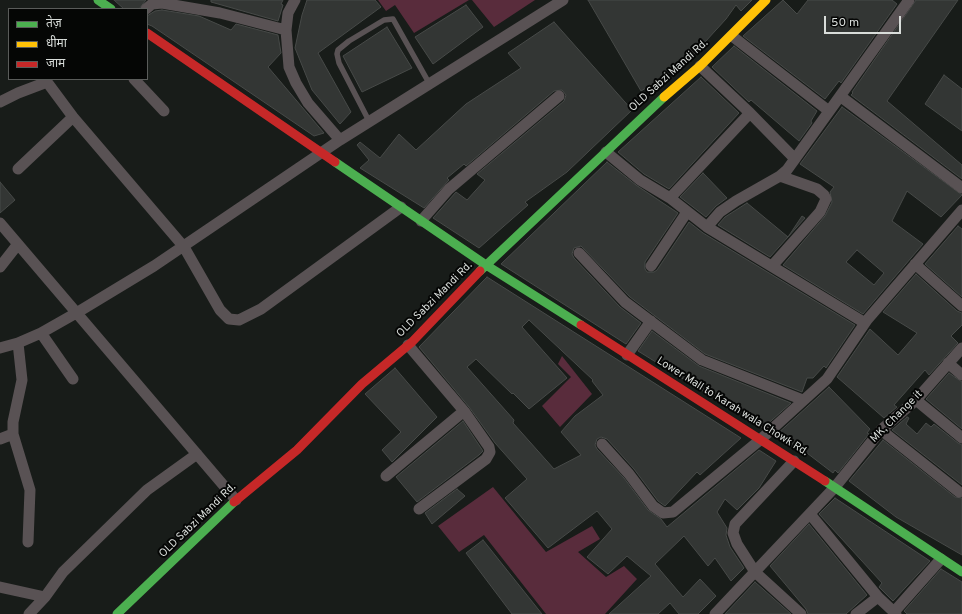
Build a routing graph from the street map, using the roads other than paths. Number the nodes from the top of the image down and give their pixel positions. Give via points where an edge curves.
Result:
1 (98, 0) edge
2 (295, 0) edge
3 (563, 0) edge
4 (766, 0) edge
5 (909, 0) edge
6 (110, 8) edge
7 (147, 8) edge
8 (286, 30) junction
9 (148, 34) edge
10 (732, 36) junction
11 (700, 66) junction
12 (49, 80) edge
13 (135, 80) edge
14 (429, 83) junction
15 (559, 96) dead end
16 (840, 96) junction
17 (0, 102) edge
18 (164, 111) dead end
19 (829, 112) junction
20 (750, 113) junction
21 (73, 117) junction
22 (369, 121) junction
23 (340, 140) junction
24 (606, 152) junction
25 (322, 153) junction
26 (795, 159) junction
27 (18, 169) dead end
28 (780, 176) junction
29 (962, 188) edge
30 (670, 198) junction
31 (401, 207) junction
32 (962, 210) edge
33 (687, 212) junction
34 (421, 221) junction
35 (0, 223) edge
36 (707, 227) junction
37 (18, 244) junction
38 (184, 248) junction
39 (579, 253) dead end
40 (915, 264) junction
41 (486, 265) junction
42 (0, 266) edge
43 (651, 266) dead end
44 (772, 266) junction
45 (962, 306) edge
46 (78, 312) junction
47 (651, 321) junction
48 (865, 323) junction
49 (40, 332) junction
50 (18, 343) junction
51 (408, 345) junction
52 (0, 348) edge
53 (962, 348) edge
54 (627, 355) junction
55 (948, 363) junction
56 (962, 375) edge
57 (73, 379) dead end
58 (803, 400) junction
59 (916, 400) junction
60 (464, 411) junction
61 (881, 430) junction
62 (13, 434) junction
63 (962, 438) edge
64 (0, 440) edge
65 (760, 440) junction
66 (602, 444) dead end
67 (197, 454) junction
68 (794, 461) junction
69 (386, 476) dead end
70 (835, 487) junction
71 (959, 492) dead end
72 (236, 500) junction
73 (419, 509) dead end
74 (810, 514) junction
75 (28, 542) dead end
76 (941, 559) junction
77 (755, 572) junction
78 (962, 572) edge
79 (0, 587) edge
80 (45, 597) junction
81 (878, 597) junction
82 (895, 613) edge
83 (29, 614) edge
84 (117, 614) edge
85 (715, 614) edge
86 (801, 614) edge
87 (856, 614) edge

1 - 6 street
2 - 8 street via 288,13
3 - 14 street
4 - 10 street, OLD Sabzi Mandi Rd.
5 - 16 street
7 - 8 street via 152,4 162,3 220,13
8 - 23 street via 289,66 296,83 308,103
9 - 25 street, Lower Mall to Karah wala Chowk Rd.
10 - 11 street, OLD Sabzi Mandi Rd.
10 - 19 street
11 - 20 street
11 - 24 street, OLD Sabzi Mandi Rd.
12 - 17 street
12 - 21 street
13 - 18 street
14 - 22 street
14 - 22 lane via 393,20 384,20 350,41 336,54 347,82
15 - 34 street via 450,189
16 - 19 street
16 - 29 street
19 - 26 street
20 - 26 street
20 - 30 street
21 - 27 street
21 - 38 street
22 - 23 street
23 - 25 street
24 - 30 street via 640,180
24 - 41 street, OLD Sabzi Mandi Rd.
25 - 31 street, Lower Mall to Karah wala Chowk Rd.
25 - 38 street
26 - 28 street
28 - 36 street via 720,212
28 - 44 street via 817,189 826,199 820,212
30 - 33 street
31 - 34 street, Lower Mall to Karah wala Chowk Rd.
31 - 38 street via 261,309 239,320 229,319 220,310
32 - 40 street
33 - 36 street
33 - 43 street
34 - 41 street, Lower Mall to Karah wala Chowk Rd.
35 - 37 street
36 - 44 street
37 - 42 street
37 - 46 street
38 - 46 street
39 - 47 street via 625,302
40 - 45 street
40 - 48 street
41 - 51 street, OLD Sabzi Mandi Rd.
41 - 54 street, Lower Mall to Karah wala Chowk Rd.
44 - 48 street
46 - 49 street
46 - 67 street
47 - 54 street
47 - 58 street via 702,360
48 - 58 street via 826,379
49 - 50 street
49 - 57 street
50 - 52 street
50 - 62 street via 22,380
51 - 60 street
51 - 72 street, OLD Sabzi Mandi Rd. via 362,384 297,450
53 - 55 street, MK, Change it
54 - 65 street, Lower Mall to Karah wala Chowk Rd.
55 - 56 street
55 - 59 street, MK, Change it
58 - 65 street
59 - 61 street, MK, Change it
59 - 63 street
60 - 69 street
60 - 73 street via 490,452 486,459
61 - 70 street, MK, Change it
61 - 71 street
62 - 64 street
62 - 75 street via 30,490
65 - 66 street via 669,514 653,506
65 - 68 street, Lower Mall to Karah wala Chowk Rd.
67 - 72 street
67 - 80 street via 147,490 63,572
68 - 70 street, Lower Mall to Karah wala Chowk Rd.
68 - 77 street via 735,524 733,533 737,544
70 - 74 street, MK, Change it
70 - 76 street, Lower Mall to Karah wala Chowk Rd.
72 - 84 street, OLD Sabzi Mandi Rd.
74 - 77 street, MK, Change it
74 - 81 street
76 - 78 street, Lower Mall to Karah wala Chowk Rd.
76 - 82 street
77 - 85 street, MK, Change it
77 - 86 street
79 - 80 street
80 - 83 street
81 - 82 street
81 - 87 street

